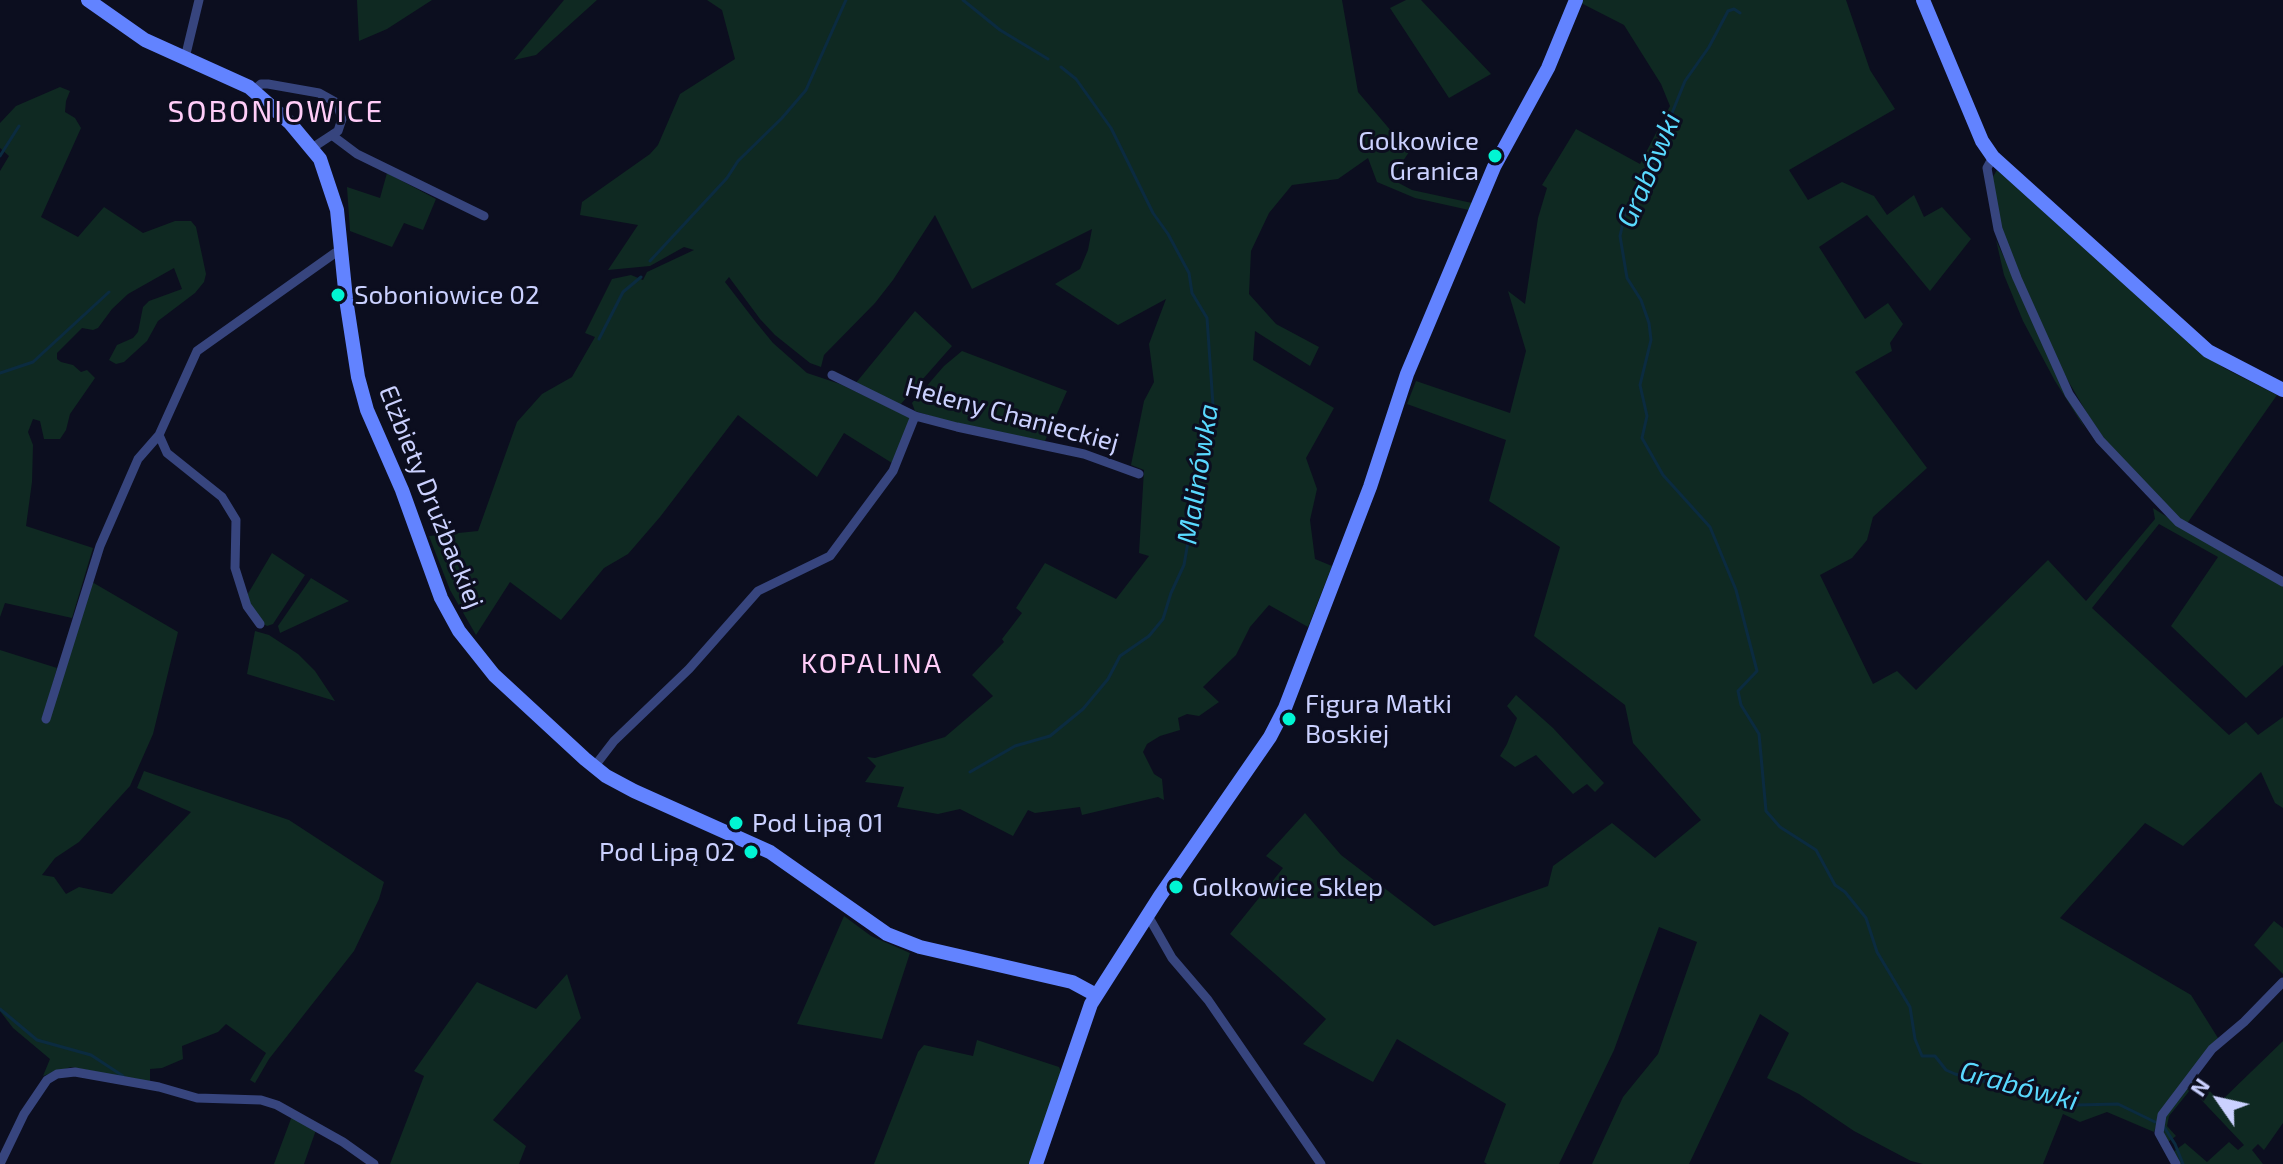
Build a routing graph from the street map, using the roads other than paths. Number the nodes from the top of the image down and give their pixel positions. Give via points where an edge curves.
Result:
1 (88, 0) edge
2 (199, 0) edge
3 (1576, 0) edge
4 (1923, 0) edge
5 (185, 58) junction
6 (254, 90) junction
7 (333, 136) junction
8 (312, 148) junction
9 (1993, 157) junction
10 (484, 216) dead end
11 (342, 252) junction
12 (832, 375) dead end
13 (2283, 390) edge
14 (915, 416) junction
15 (159, 435) junction
16 (1139, 474) dead end
17 (2283, 582) edge
18 (260, 624) dead end
19 (46, 719) dead end
20 (594, 767) junction
21 (1145, 917) junction
22 (2283, 982) edge
23 (1096, 995) junction
24 (0, 1164) edge
25 (374, 1164) edge
26 (1036, 1164) edge
27 (1321, 1164) edge
28 (2176, 1164) edge

1 - 5 street, Elżbiety Drużbackiej via 140,37
2 - 5 street
3 - 21 street via 1548,68 1494,167 1407,374 1370,487 1285,708
4 - 9 street
5 - 6 street, Elżbiety Drużbackiej
6 - 7 street via 268,84 328,96 342,113
6 - 8 street, Elżbiety Drużbackiej
7 - 8 street
7 - 10 street via 357,154
8 - 11 street, Elżbiety Drużbackiej via 335,198
9 - 13 street via 2208,351
9 - 17 street via 1987,168 1998,229 2069,394 2100,440 2178,522
11 - 15 street via 197,351
11 - 20 street, Elżbiety Drużbackiej via 364,400 449,615 494,675
12 - 14 street, Heleny Chanieckiej
14 - 16 street, Heleny Chanieckiej via 1084,454
14 - 20 street via 893,471 830,556 758,591
15 - 18 street via 167,453 222,497 236,520 235,568 247,606
15 - 19 street via 138,459 100,546
20 - 23 street, Elżbiety Drużbackiej via 634,791 770,852 898,939 1072,982
21 - 23 street
21 - 27 street
22 - 28 street via 2212,1049 2162,1115 2159,1133
23 - 26 street
24 - 25 street via 47,1080 75,1072 197,1098 261,1100

